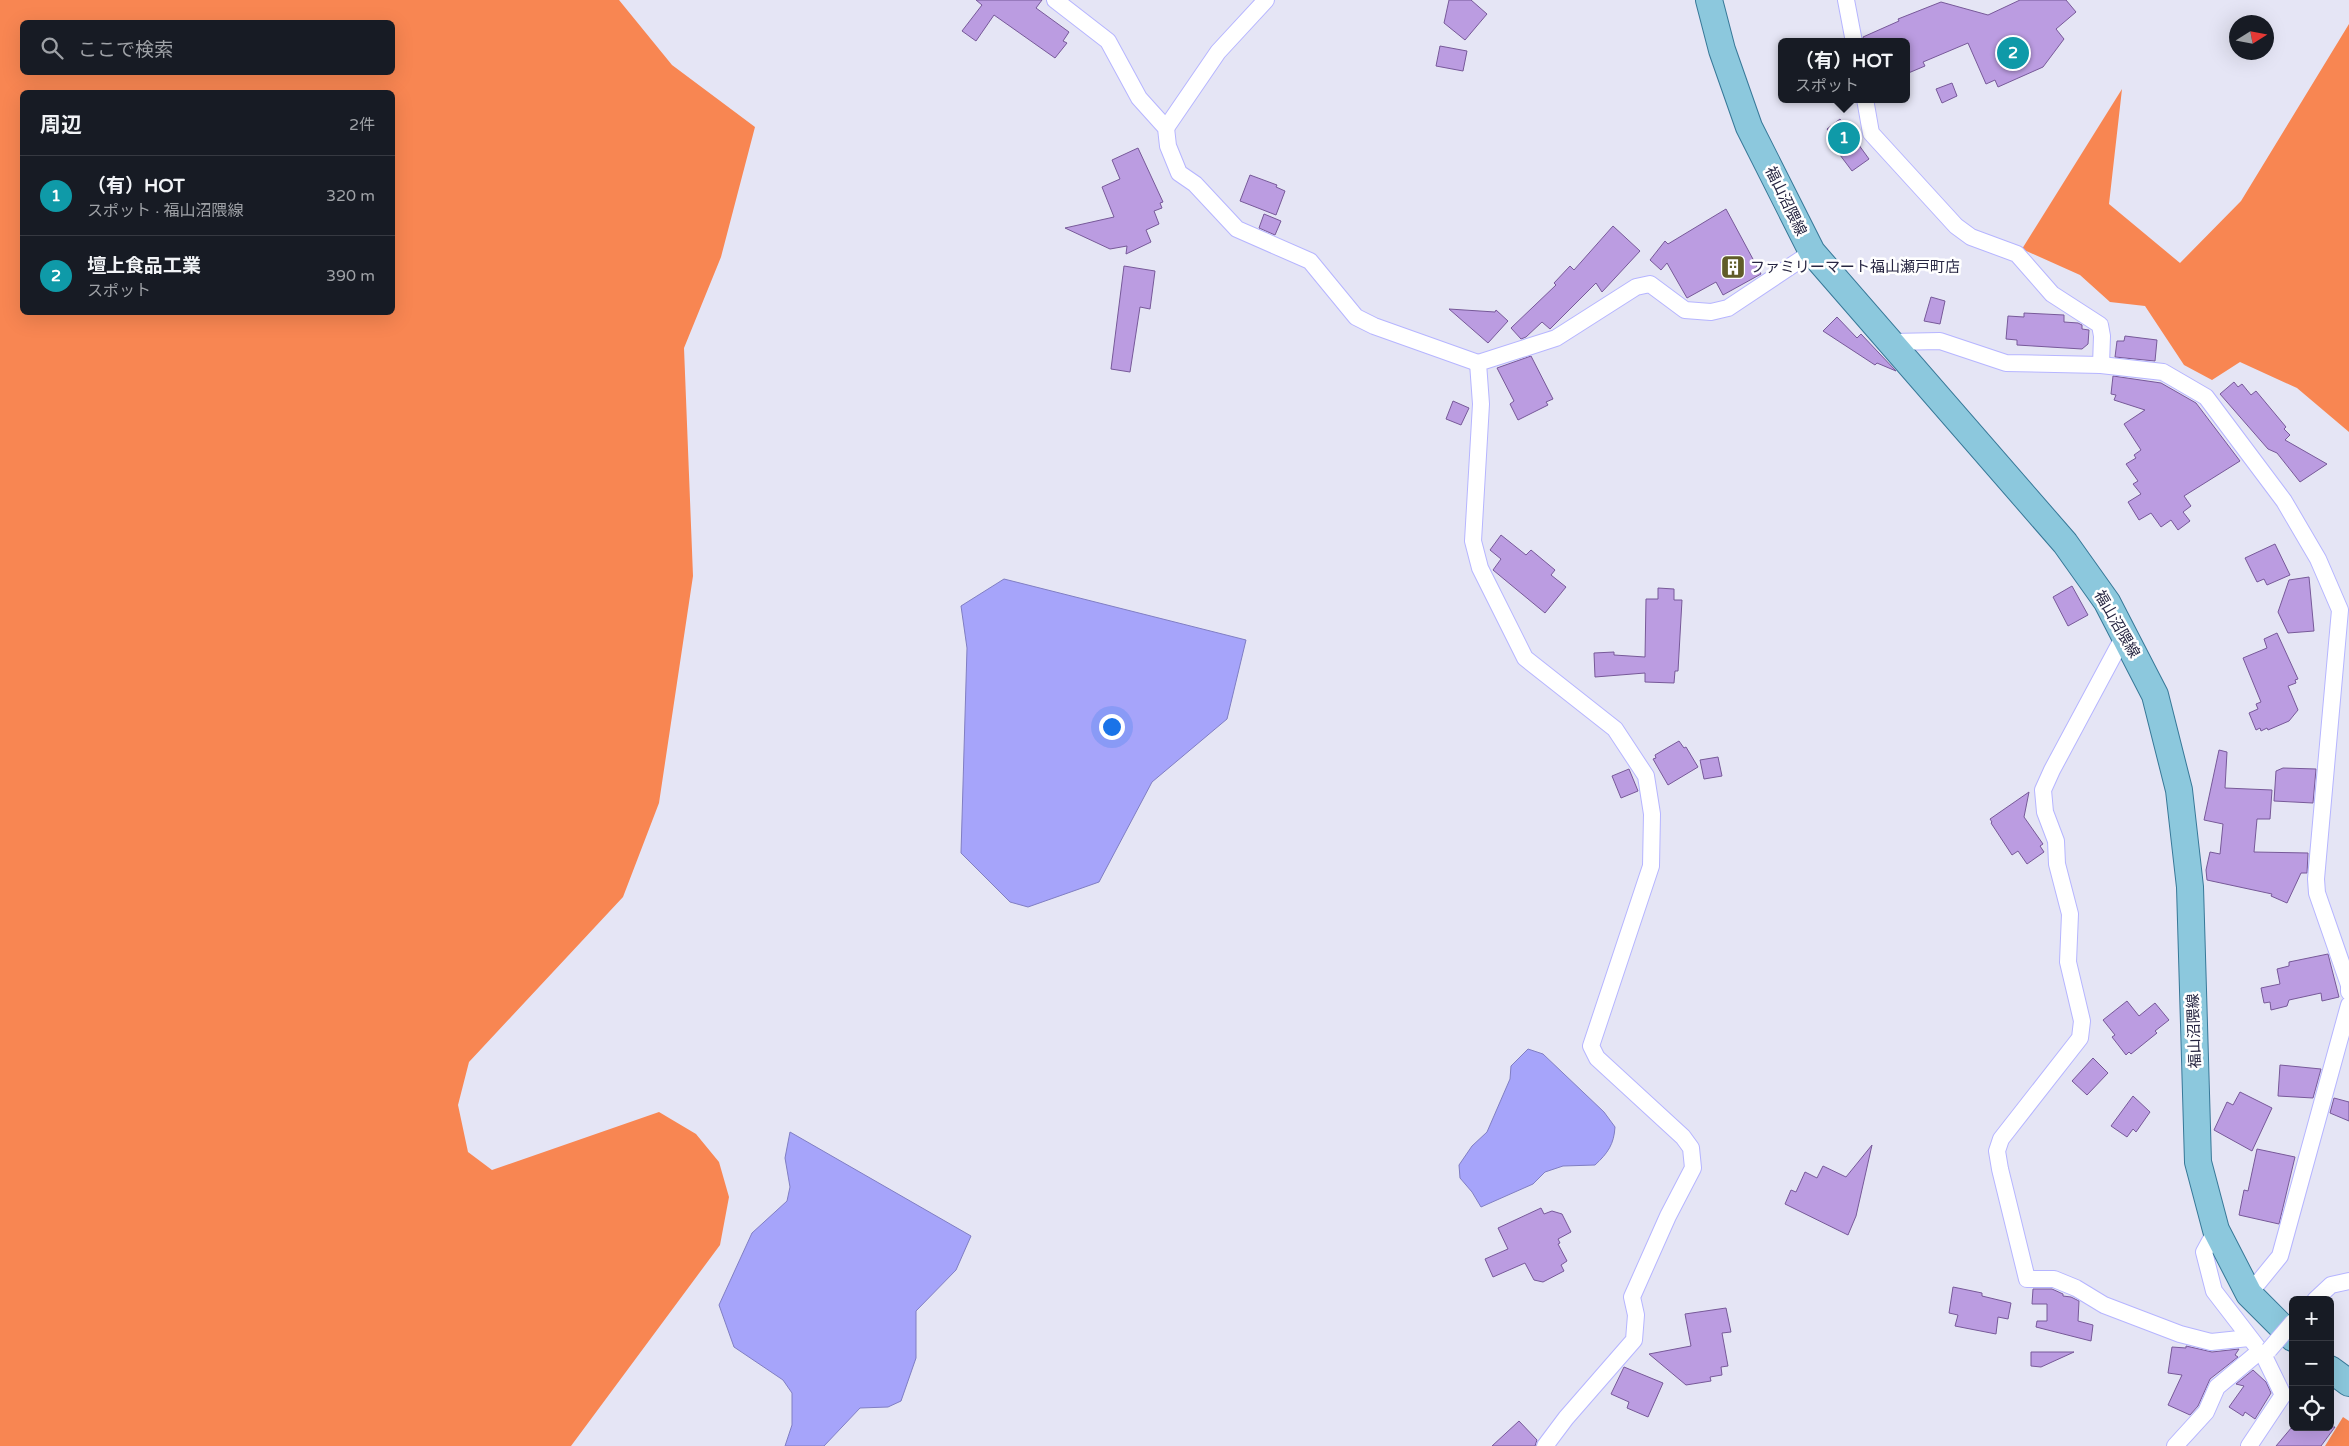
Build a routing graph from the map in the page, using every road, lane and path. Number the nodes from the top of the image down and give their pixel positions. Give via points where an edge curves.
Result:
1 (1055, 0) edge
2 (1266, 0) edge
3 (1709, 0) edge
4 (1846, 0) edge
5 (1853, 38) edge
6 (1866, 103) edge
7 (1166, 128) junction
8 (1812, 252) junction
9 (1892, 342) junction
10 (1478, 363) junction
11 (2100, 365) junction
12 (2344, 609) edge
13 (2125, 634) junction
14 (2349, 985) edge
15 (2349, 992) edge
16 (2349, 1004) edge
17 (2216, 1230) junction
18 (2349, 1281) edge
19 (2249, 1294) junction
20 (2319, 1296) edge
21 (2289, 1326) edge
22 (2289, 1334) edge
23 (2249, 1338) junction
24 (2265, 1352) junction
25 (2334, 1372) edge
26 (2349, 1383) edge
27 (1545, 1446) edge
28 (2175, 1446) edge
29 (2249, 1446) edge

1 - 7 street via 1108,41 1139,98
2 - 7 street via 1218,52
3 - 8 main road, 福山沼隈線 via 1722,50 1750,127
4 - 5 street
6 - 11 street via 1871,133 1956,226 1971,237 2017,254 2052,294 2100,325
7 - 10 street via 1168,146 1179,173 1196,184 1237,229 1310,261 1356,317
8 - 9 main road, 福山沼隈線
8 - 10 street via 1728,308 1711,312 1686,310 1650,284 1636,287 1556,338
9 - 11 street via 1940,341 2006,364
9 - 13 main road, 福山沼隈線 via 2065,543 2107,602
10 - 27 street via 1481,404 1473,541 1480,568 1525,658 1616,729 1646,776 1652,814 1651,866 1591,1046 1597,1058 1691,1148 1692,1168 1632,1298 1636,1315 1634,1340
11 - 12 street via 2163,372 2206,397 2284,502
12 - 14 street via 2316,879 2317,893
13 - 17 main road, 福山沼隈線 via 2155,695 2179,790 2190,887 2198,1162
13 - 23 street via 2043,790 2045,812 2056,842 2057,864 2070,914 2068,962 2082,1021 2080,1038 2001,1139 1997,1151 2000,1169 2026,1279 2054,1279 2104,1305 2180,1334 2211,1342
14 - 15 street
16 - 19 street via 2280,1256
17 - 19 main road, 福山沼隈線
17 - 23 street via 2204,1252 2214,1291
18 - 20 street via 2331,1285
19 - 22 main road, 福山沼隈線
21 - 24 street, bridge
23 - 24 street
24 - 28 street via 2217,1387 2206,1412
24 - 29 street via 2283,1396
25 - 26 main road

